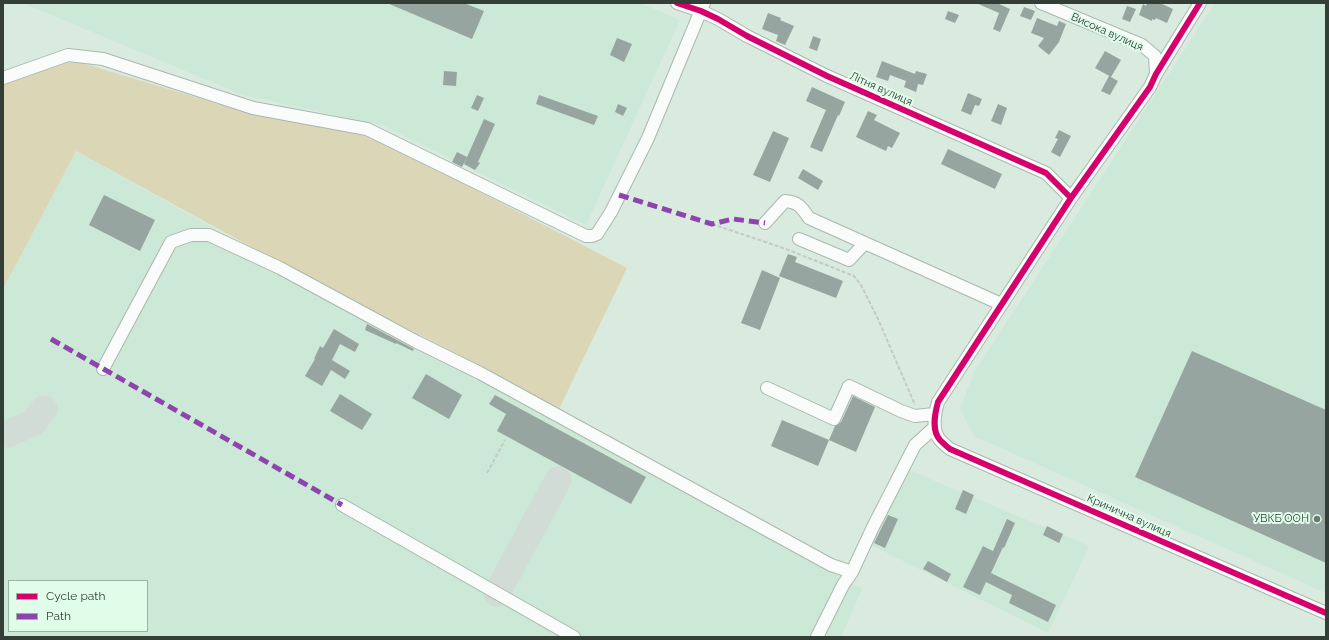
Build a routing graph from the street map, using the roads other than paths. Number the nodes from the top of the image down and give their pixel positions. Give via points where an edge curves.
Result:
1 (677, 3) edge
2 (1041, 3) edge
3 (1200, 3) edge
4 (702, 7) edge
5 (1156, 74) junction
6 (3, 78) edge
7 (1071, 198) junction
8 (764, 223) dead end
9 (799, 239) dead end
10 (865, 243) junction
11 (1001, 304) junction
12 (103, 369) dead end
13 (767, 388) dead end
14 (934, 414) junction
15 (935, 427) junction
16 (342, 505) dead end
17 (852, 572) junction
18 (1326, 613) edge
19 (574, 637) edge
20 (817, 637) edge

1 - 4 street, Літня вулиця
2 - 5 street, Висока вулиця via 1142,45 1155,56
3 - 5 street
4 - 6 street via 648,138 611,212 597,234 592,236 586,236 367,129 253,108 103,59 68,55
4 - 7 street, Літня вулиця via 747,36 827,76 1046,173
5 - 7 street via 1150,87
7 - 11 street
8 - 10 street via 785,201 795,202 809,218
9 - 10 street via 849,260
10 - 11 street
11 - 14 street via 938,402
12 - 17 street via 171,242 191,235 209,236 280,268 480,373 831,565
13 - 14 street via 834,419 849,386 915,416
14 - 15 street
15 - 17 street via 915,445
15 - 18 street, Кринична вулиця via 938,439 950,449
16 - 19 street
17 - 20 street

